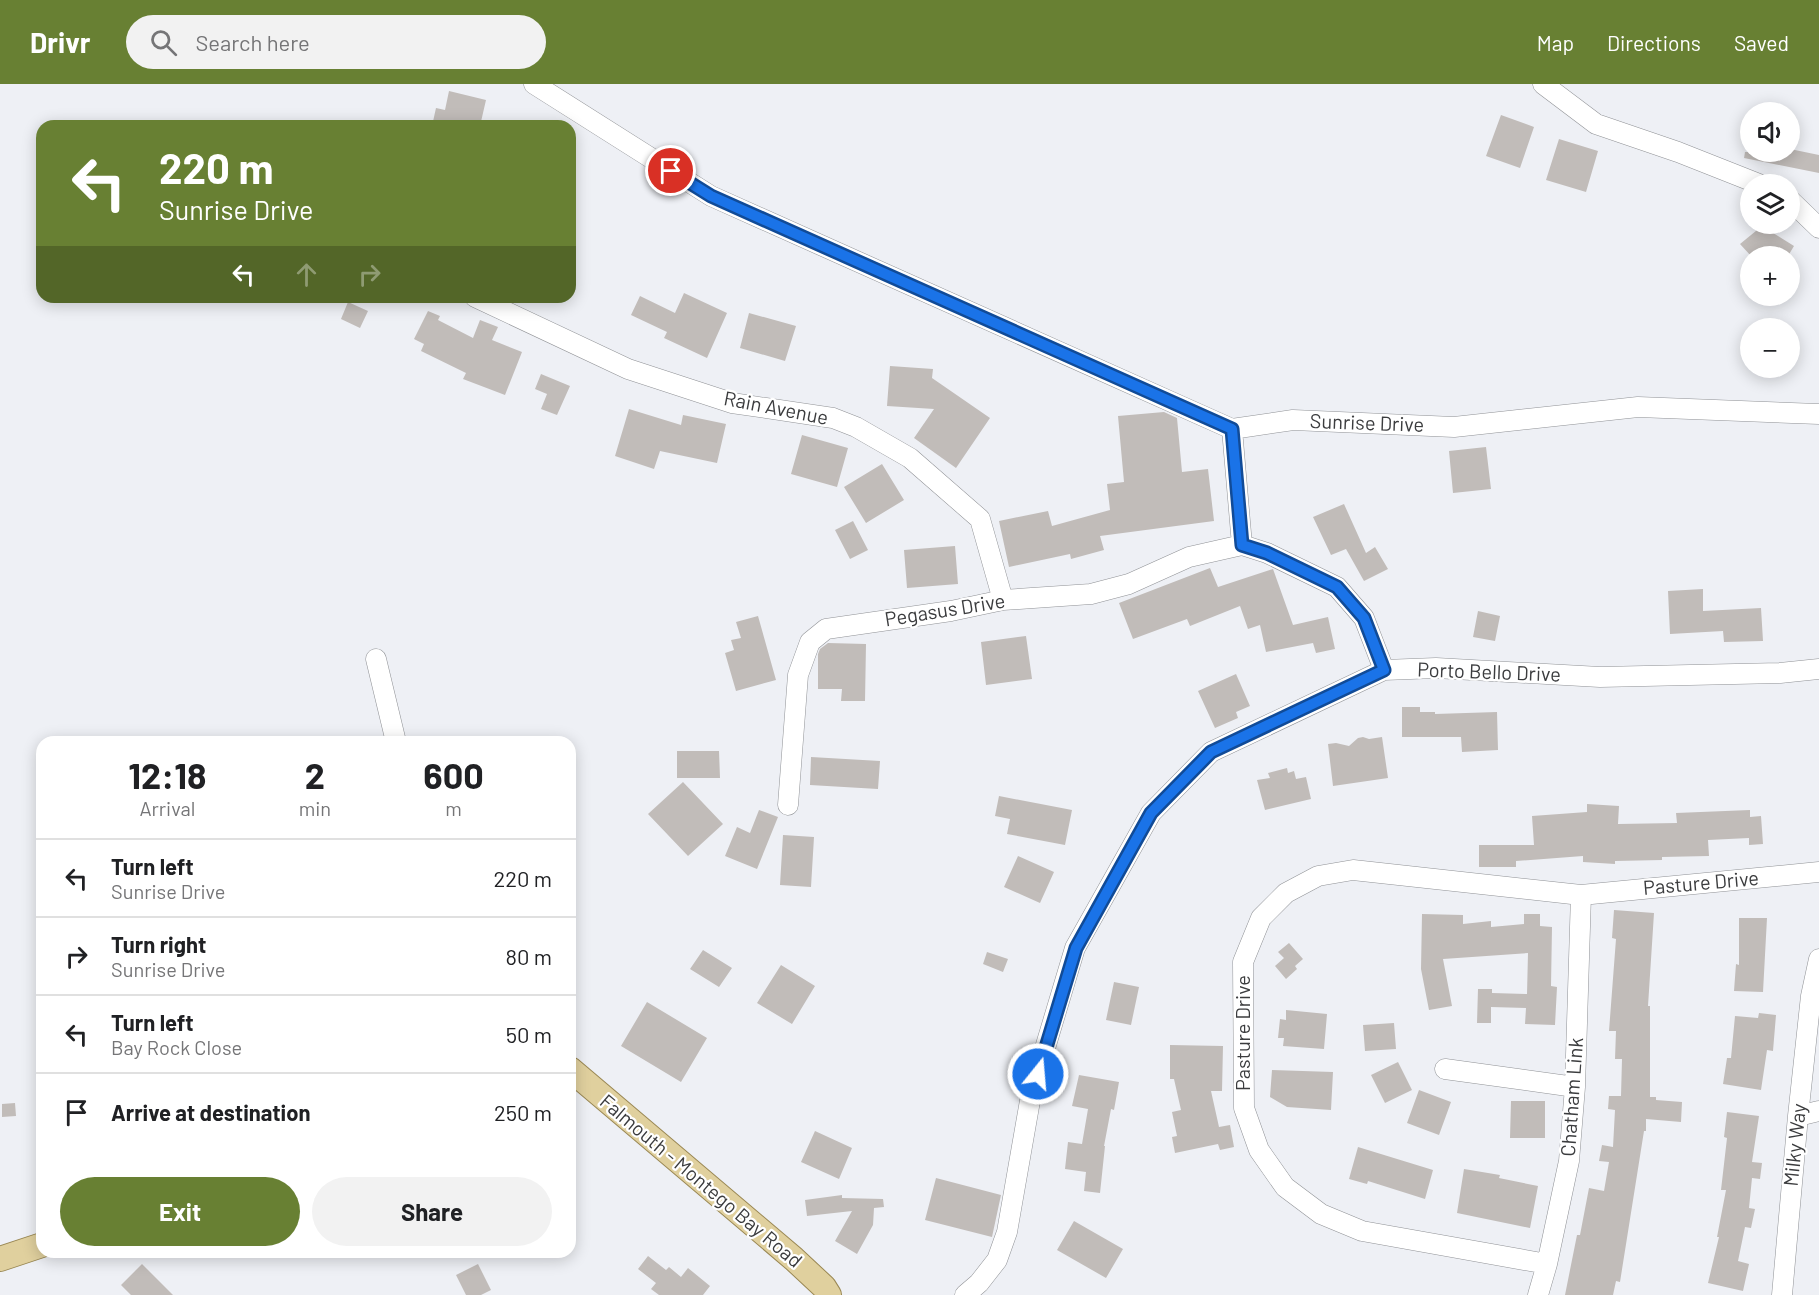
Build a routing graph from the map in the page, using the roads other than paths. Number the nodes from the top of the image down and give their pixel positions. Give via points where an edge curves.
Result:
1 (534, 84) edge
2 (1544, 84) edge
3 (1740, 176) edge
4 (1800, 209) edge
5 (1818, 226) edge
6 (488, 303) edge
7 (1819, 414) edge
8 (1232, 429) junction
9 (1242, 545) junction
10 (1003, 600) junction
11 (376, 659) dead end
12 (1819, 669) edge
13 (1384, 670) junction
14 (395, 736) edge
15 (788, 805) dead end
16 (1819, 872) edge
17 (1581, 895) junction
18 (1819, 959) edge
19 (1445, 1069) dead end
20 (576, 1074) edge
21 (1575, 1087) junction
22 (1819, 1112) edge
23 (1798, 1116) junction
24 (36, 1247) edge
25 (0, 1259) edge
26 (1547, 1264) junction
27 (829, 1295) edge
28 (965, 1295) edge
29 (1538, 1295) edge
30 (1782, 1295) edge

1 - 8 street via 711,196
2 - 3 street via 1596,124
4 - 5 street
6 - 10 street, Rain Avenue via 628,369 732,403 833,418 910,458 980,519
7 - 8 street, Sunrise Drive via 1638,407 1454,427 1293,420
8 - 9 street
9 - 10 street, Pegasus Drive via 1189,557 1130,584 1091,594
9 - 13 street via 1337,587 1364,618
10 - 15 street, Pegasus Drive via 826,629 810,642 798,675
11 - 14 street
12 - 13 street, Porto Bello Drive via 1600,678 1436,668
13 - 28 street, Porto Bello Drive via 1211,752 1151,813 1076,948 1031,1095 1007,1232 997,1260
16 - 17 street, Pasture Drive
17 - 21 street, Chatham Link
17 - 26 street, Pasture Drive via 1353,870 1318,876 1286,893 1261,918 1243,962 1244,1108 1259,1150 1285,1187 1321,1214 1362,1231
18 - 23 street, Milky Way via 1811,996
19 - 21 street
20 - 27 main road, Falmouth - Montego Bay Road via 794,1259
21 - 26 street, Chatham Link via 1569,1161
22 - 23 street
23 - 30 street, Milky Way
24 - 25 main road
26 - 29 street, Chatham Link

